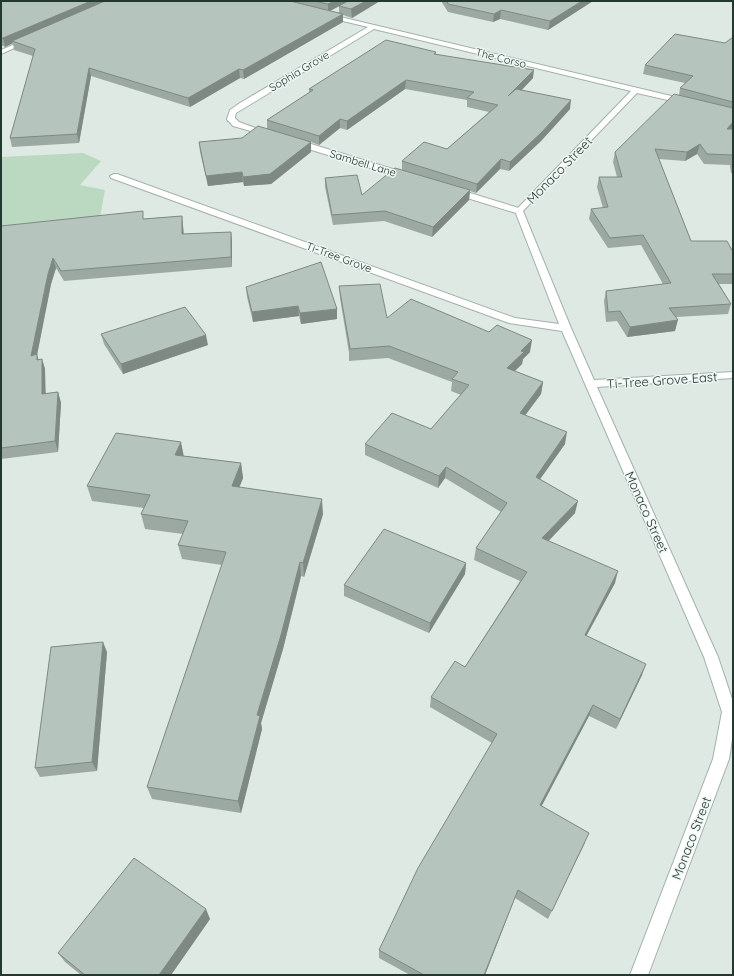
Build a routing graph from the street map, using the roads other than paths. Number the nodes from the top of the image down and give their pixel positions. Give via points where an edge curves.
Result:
1 (339, 10) dead end
2 (322, 14) edge
3 (329, 16) junction
4 (373, 27) junction
5 (36, 37) edge
6 (1, 52) edge
7 (636, 90) junction
8 (696, 105) edge
9 (274, 136) edge
10 (290, 140) edge
11 (114, 176) dead end
12 (411, 178) edge
13 (449, 189) edge
14 (519, 211) junction
15 (566, 328) junction
16 (733, 375) edge
17 (592, 384) junction
18 (639, 975) edge

1 - 3 street
2 - 3 street, The Corso
3 - 4 street, The Corso
4 - 7 street, The Corso
4 - 9 street, Sophia Grove via 233,112 231,119 236,124
5 - 6 street
7 - 8 street, The Corso
7 - 14 street, Monaco Street
10 - 12 street, Sambell Lane
11 - 15 street, Ti-Tree Grove via 513,321
13 - 14 street
14 - 15 street, Monaco Street
15 - 17 street, Monaco Street
16 - 17 street, Ti-Tree Grove East
17 - 18 street, Monaco Street via 711,657 729,712 721,758

